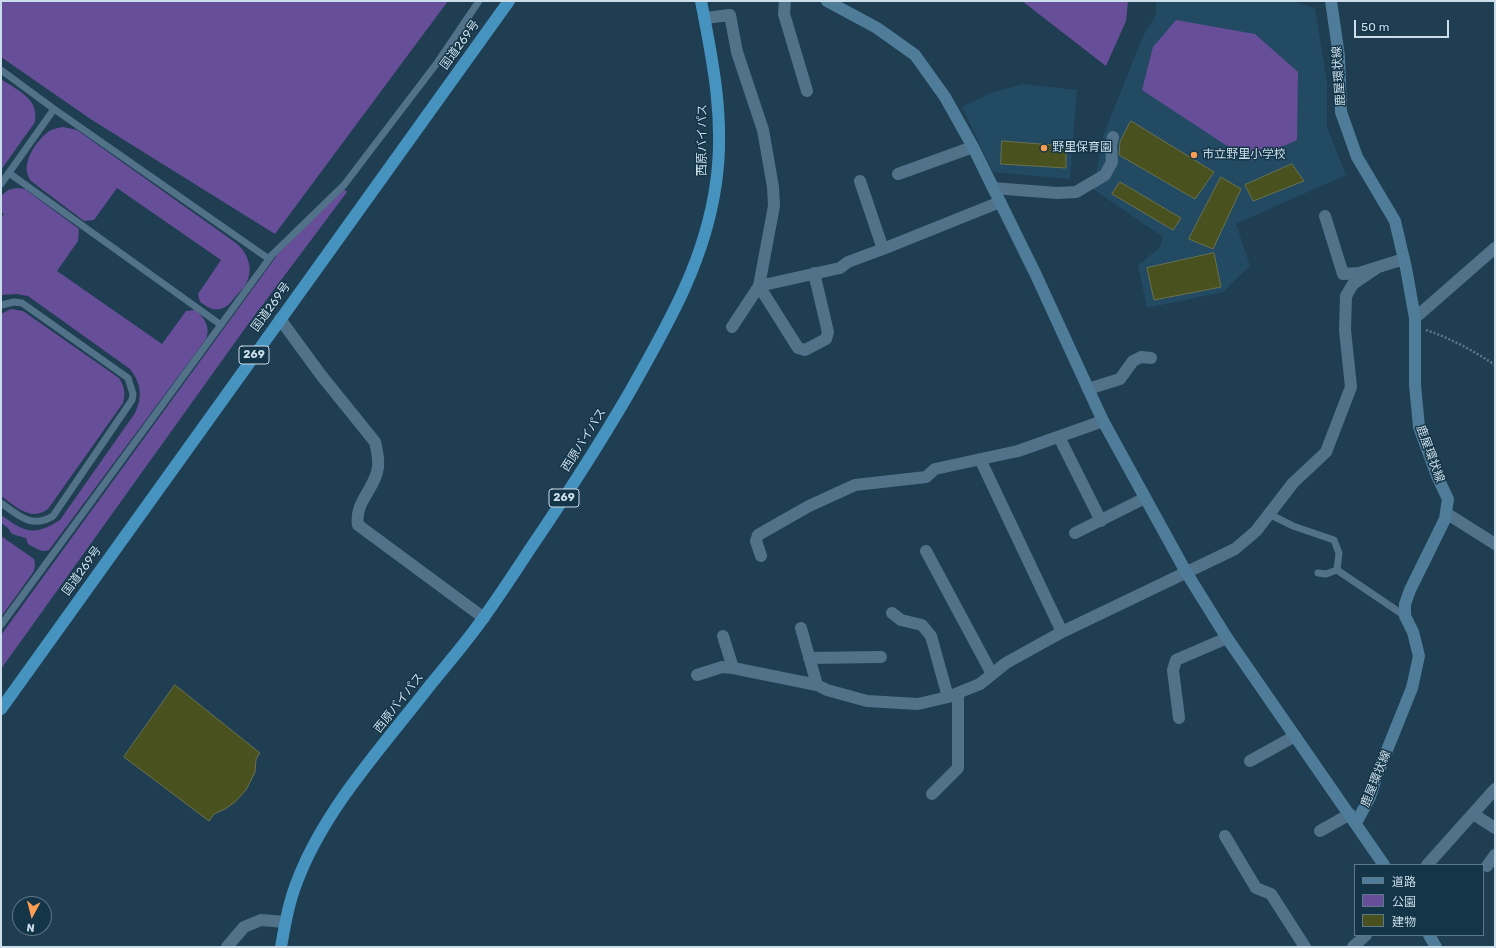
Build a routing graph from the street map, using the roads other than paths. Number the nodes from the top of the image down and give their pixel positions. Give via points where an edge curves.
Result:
1 (479, 1) edge
2 (509, 1) edge
3 (701, 1) edge
4 (785, 1) edge
5 (827, 1) edge
6 (1330, 1) edge
7 (705, 18) junction
8 (1, 70) edge
9 (806, 91) dead end
10 (54, 108) junction
11 (1113, 137) dead end
12 (973, 147) junction
13 (9, 173) junction
14 (898, 174) dead end
15 (860, 180) dead end
16 (1, 184) edge
17 (993, 188) junction
18 (1000, 202) junction
19 (1325, 216) dead end
20 (1495, 248) edge
21 (883, 249) junction
22 (269, 259) junction
23 (1404, 259) junction
24 (1378, 267) junction
25 (814, 273) junction
26 (759, 286) junction
27 (1, 305) edge
28 (280, 319) junction
29 (1414, 322) junction
30 (221, 325) junction
31 (732, 327) dead end
32 (1151, 358) dead end
33 (1088, 389) junction
34 (1103, 421) junction
35 (1059, 437) junction
36 (980, 459) junction
37 (1145, 498) junction
38 (1, 504) edge
39 (1446, 513) junction
40 (1269, 514) junction
41 (1101, 521) junction
42 (1075, 533) dead end
43 (1493, 541) edge
44 (926, 551) dead end
45 (761, 556) dead end
46 (1336, 570) junction
47 (1186, 572) junction
48 (1318, 572) dead end
49 (892, 613) dead end
50 (1405, 616) junction
51 (484, 618) junction
52 (1, 625) edge
53 (800, 628) dead end
54 (1062, 632) junction
55 (723, 636) dead end
56 (1227, 638) junction
57 (881, 657) dead end
58 (809, 658) junction
59 (733, 668) junction
60 (992, 674) junction
61 (697, 675) dead end
62 (817, 685) junction
63 (953, 695) junction
64 (1, 709) edge
65 (1179, 718) dead end
66 (1295, 736) junction
67 (1250, 760) dead end
68 (1495, 789) edge
69 (932, 794) dead end
70 (1473, 814) junction
71 (1353, 819) junction
72 (1495, 828) edge
73 (1320, 831) dead end
74 (1225, 836) dead end
75 (1495, 855) edge
76 (1383, 864) edge
77 (1428, 864) edge
78 (1487, 866) dead end
79 (285, 922) junction
80 (1365, 936) edge
81 (1430, 936) edge
82 (227, 947) edge
83 (280, 947) edge
84 (1305, 947) edge
85 (1353, 947) edge
86 (1436, 947) edge

1 - 22 lane via 437,63 344,184
2 - 28 highway, 国道269号 / 269
3 - 7 highway, 西原バイパス / 269
4 - 9 street via 784,14
5 - 12 street via 877,28 915,55 945,97
6 - 23 street, 鹿屋環状線 via 1339,56 1341,112 1357,157 1395,221
7 - 26 street via 730,15 737,52 763,130 774,187 774,206
7 - 51 highway, 西原バイパス / 269 via 716,75 720,125 719,153 712,209 690,278 610,426
8 - 10 lane
10 - 13 lane
10 - 22 lane
11 - 17 street via 1112,162 1105,175 1076,192
12 - 14 street
12 - 17 street
13 - 16 lane
13 - 30 lane
15 - 21 street
17 - 18 street
18 - 21 street
18 - 33 street
19 - 24 street via 1343,274 1359,273
20 - 29 street
21 - 25 street via 848,262 840,268
22 - 30 lane
23 - 24 street
23 - 29 street, 鹿屋環状線
24 - 40 street via 1353,284 1346,296 1345,330 1351,387 1326,452 1293,483
25 - 26 street
25 - 26 street via 828,332 826,339 805,350 798,348
26 - 31 street
27 - 38 lane via 22,303 128,378 133,394 132,400 53,516 46,520 25,520
28 - 51 street via 375,442 378,468 358,512 358,525
28 - 64 highway, 国道269号 / 269
29 - 39 street, 鹿屋環状線 via 1414,385 1419,427 1448,499
30 - 52 lane
32 - 33 street via 1141,357 1133,361 1120,379
33 - 34 street
34 - 35 street
34 - 37 street
35 - 36 street via 1018,451
35 - 41 street
36 - 45 street via 935,469 926,477 855,485 809,506 758,535 756,541
36 - 54 street
37 - 41 street
37 - 47 street
39 - 43 street
39 - 50 street, 鹿屋環状線 via 1410,590 1405,604
40 - 46 lane via 1293,526 1334,540 1339,553
40 - 47 street via 1256,531 1235,549
41 - 42 street
44 - 60 street
46 - 48 lane via 1326,574
46 - 50 lane
47 - 54 street
47 - 56 street
49 - 63 street via 901,620 922,625 931,636
50 - 71 street, 鹿屋環状線 via 1413,632 1419,656 1412,688 1370,797
51 - 79 highway, 西原バイパス / 269 via 333,813 312,847 297,881
53 - 58 street
54 - 60 street via 1006,663
55 - 59 street
56 - 65 street via 1176,660 1173,670
56 - 66 street
57 - 58 street
58 - 62 street
59 - 61 street via 722,668
59 - 62 street
60 - 63 street via 980,684
62 - 63 street via 867,700 918,704
63 - 69 street via 958,768
66 - 67 street
66 - 71 street
68 - 70 street
70 - 72 street
70 - 77 street
71 - 73 street
71 - 76 street
74 - 84 street via 1256,888 1270,894
75 - 78 street
79 - 82 street via 261,920 244,927
79 - 83 highway, 西原バイパス / 269
80 - 85 street
81 - 86 street

